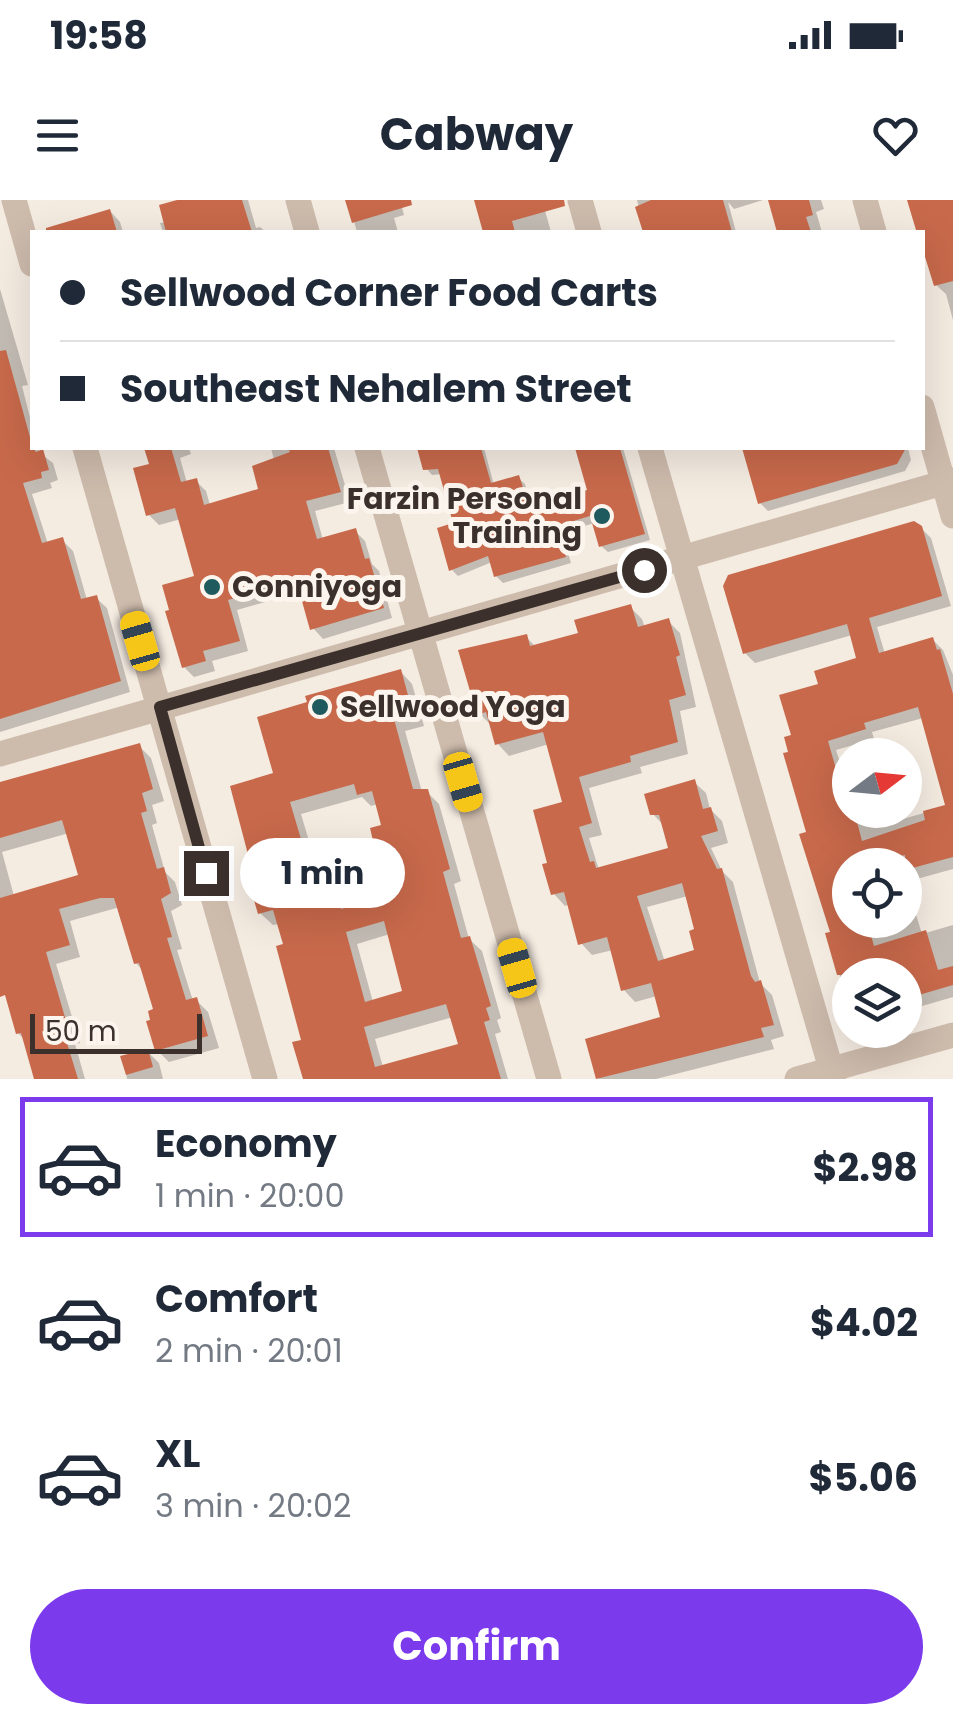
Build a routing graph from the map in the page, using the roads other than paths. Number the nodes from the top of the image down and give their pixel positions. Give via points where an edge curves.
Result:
1 (14, 200) edge
2 (298, 200) edge
3 (580, 200) edge
4 (865, 200) edge
5 (306, 230) edge
6 (588, 230) edge
7 (873, 230) edge
8 (30, 257) edge
9 (925, 416) edge
10 (86, 450) edge
11 (369, 450) edge
12 (651, 450) edge
13 (948, 481) edge
14 (953, 516) edge
15 (681, 559) junction
16 (420, 634) junction
17 (160, 707) junction
18 (0, 754) edge
19 (953, 1035) edge
20 (832, 1074) edge
21 (266, 1079) edge
22 (549, 1079) edge
23 (797, 1079) edge

1 - 8 street
2 - 5 street
3 - 6 street
4 - 7 street
9 - 13 street
10 - 17 street
11 - 16 street
12 - 15 street
13 - 14 street
13 - 15 street
15 - 16 street
15 - 20 street
16 - 17 street
16 - 22 street
17 - 18 street
17 - 21 street
19 - 20 street
20 - 23 street

